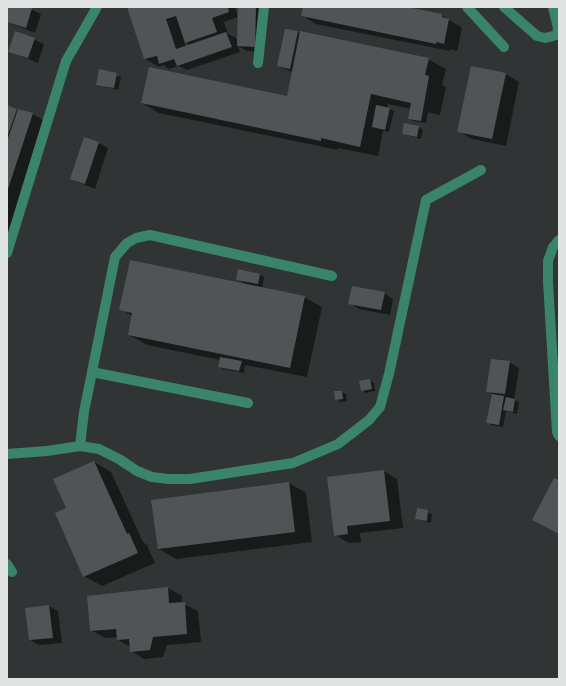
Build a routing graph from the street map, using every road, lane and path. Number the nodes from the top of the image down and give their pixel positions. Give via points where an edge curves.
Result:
1 (97, 7) edge
2 (264, 7) edge
3 (467, 7) edge
4 (504, 7) edge
5 (553, 7) edge
6 (504, 47) dead end
7 (258, 63) dead end
8 (481, 170) dead end
9 (559, 240) edge
10 (7, 253) edge
11 (332, 276) dead end
12 (92, 372) junction
13 (248, 403) dead end
14 (559, 436) edge
15 (80, 446) junction
16 (7, 454) edge

1 - 10 street via 66,61
2 - 7 street
3 - 6 street
4 - 5 street via 537,36 545,38 557,35
8 - 15 street via 426,200 380,407 369,420 338,444 293,463 190,479 152,477 99,449
9 - 14 street via 553,247 548,261
11 - 12 street via 150,235 136,238 127,242 115,257
12 - 13 street
12 - 15 street
15 - 16 street

